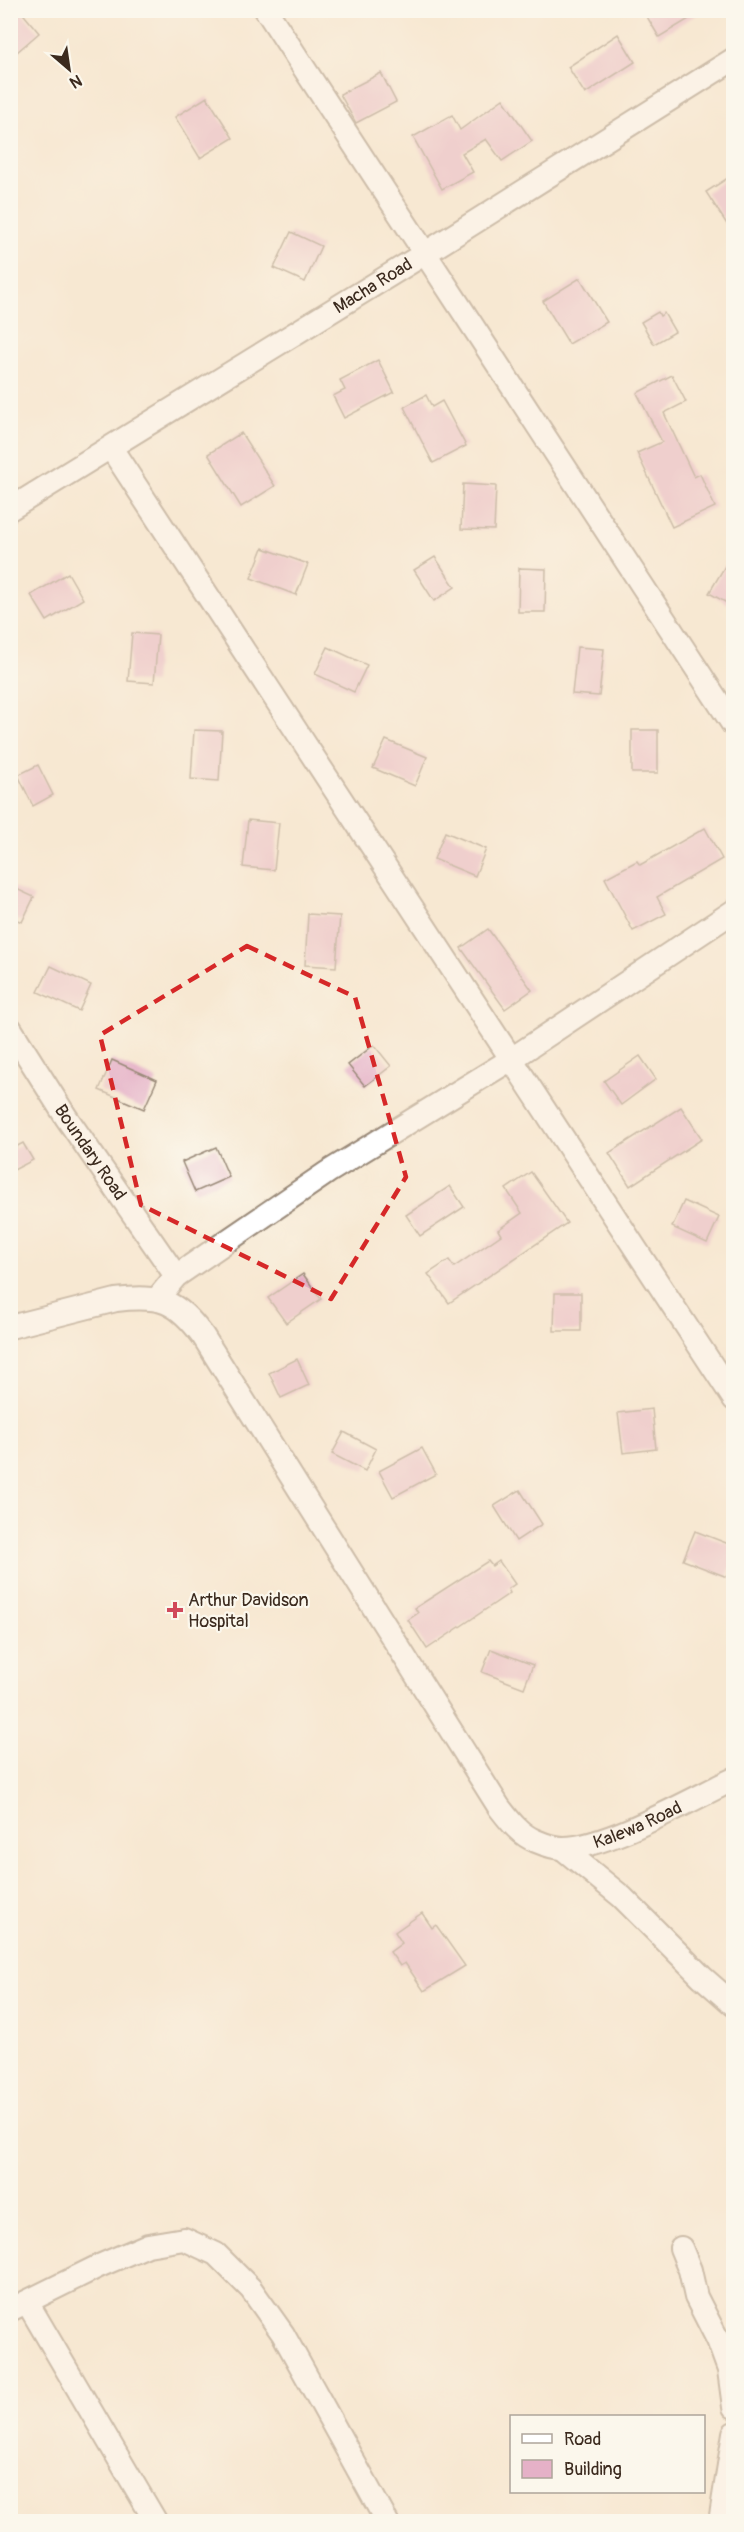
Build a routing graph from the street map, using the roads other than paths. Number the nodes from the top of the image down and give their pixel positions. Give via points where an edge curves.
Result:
1 (266, 10) edge
2 (734, 59) edge
3 (424, 254) junction
4 (111, 448) junction
5 (10, 509) edge
6 (734, 726) edge
7 (734, 911) edge
8 (10, 1028) edge
9 (510, 1060) junction
10 (176, 1276) junction
11 (157, 1299) junction
12 (10, 1327) edge
13 (734, 1399) edge
14 (734, 1779) edge
15 (562, 1848) junction
16 (734, 2005) edge
17 (681, 2248) dead end
18 (19, 2306) edge
19 (734, 2407) edge
20 (734, 2433) edge
21 (156, 2522) edge
22 (387, 2522) edge
23 (720, 2522) edge

1 - 3 street
2 - 3 street, Macha Road
3 - 4 street, Macha Road
3 - 6 street
4 - 5 street, Macha Road
4 - 9 street
7 - 9 street
8 - 10 street, Boundary Road
9 - 10 street via 328,1172
9 - 13 street
10 - 11 street
11 - 12 street via 116,1300
11 - 15 street, Kalewa Road via 177,1307 203,1336 499,1807 535,1841
14 - 15 street, Kalewa Road via 630,1829
15 - 16 street via 622,1897
17 - 19 street via 696,2296 729,2370
18 - 21 street
18 - 22 street via 148,2245 184,2239 216,2254 251,2289 283,2334
20 - 23 street

